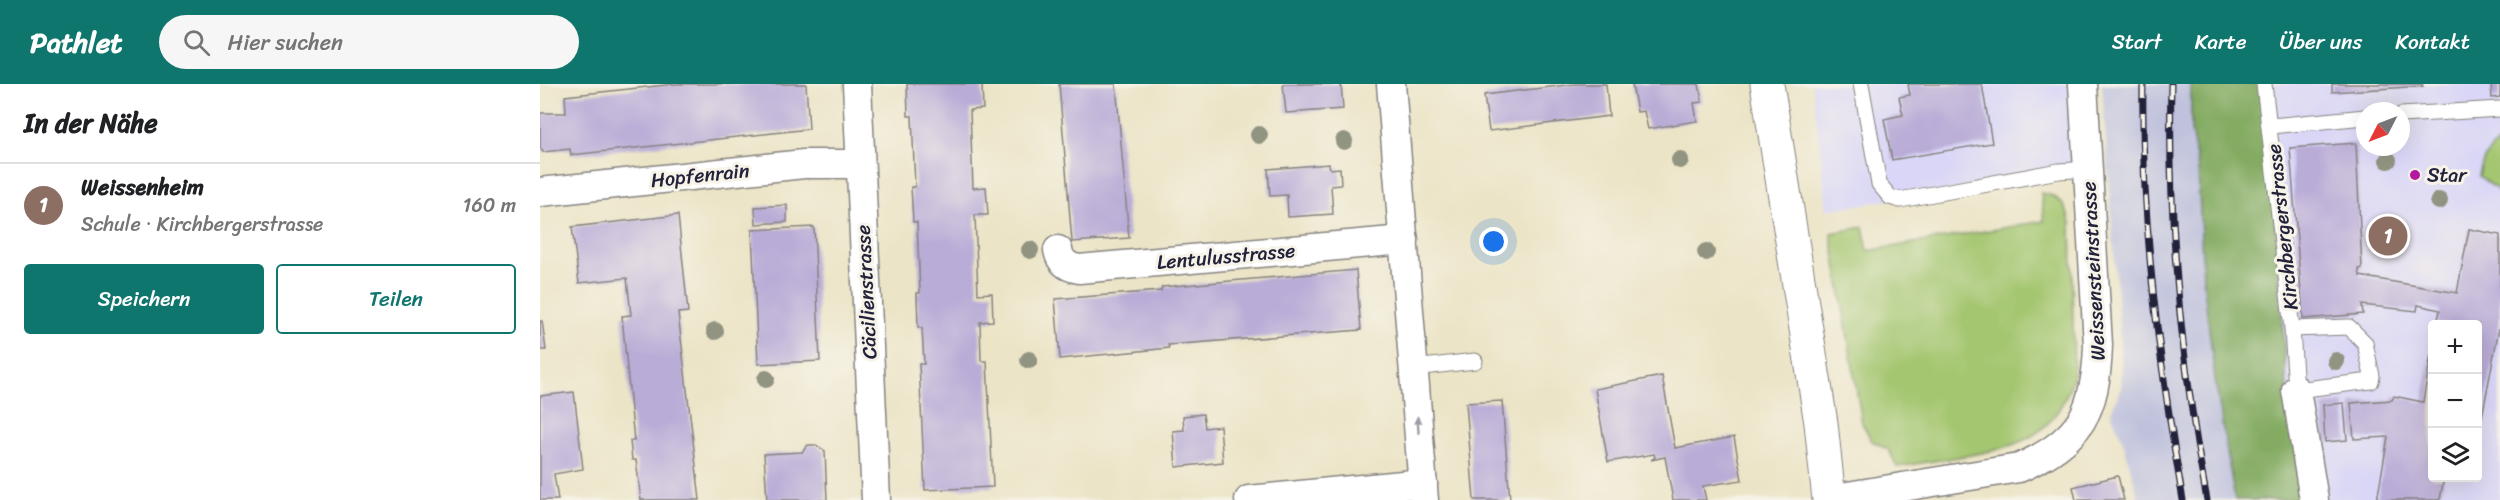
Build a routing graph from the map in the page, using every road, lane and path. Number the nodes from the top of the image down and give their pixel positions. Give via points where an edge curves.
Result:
1 (857, 84) edge
2 (1391, 84) edge
3 (1767, 84) edge
4 (1861, 84) edge
5 (2083, 84) edge
6 (2264, 84) edge
7 (2500, 109) edge
8 (2410, 114) edge
9 (2356, 118) edge
10 (2271, 126) junction
11 (860, 164) junction
12 (2088, 169) junction
13 (540, 192) edge
14 (1404, 240) junction
15 (1058, 249) dead end
16 (2292, 329) junction
17 (1475, 361) dead end
18 (1414, 368) junction
19 (2296, 390) junction
20 (1423, 491) edge
21 (876, 500) edge
22 (1249, 500) edge
23 (1829, 500) edge
24 (2314, 500) edge

1 - 11 street, Cäcilienstrasse
2 - 14 street
3 - 23 main road, Weissensteinstrasse via 1821,423
4 - 12 lane via 1879,184 1890,197 1900,200
5 - 12 street, Weissensteinstrasse
6 - 10 lane, Kirchbergerstrasse
7 - 8 lane
9 - 10 lane, Kirchbergerstrasse
10 - 16 lane, Kirchbergerstrasse
11 - 13 street, Hopfenrain via 804,164
11 - 21 street, Cäcilienstrasse
12 - 23 street, Weissensteinstrasse via 2097,379 2090,406 2066,441 2048,455 2019,468
14 - 15 street, Lentulusstrasse via 1079,269 1062,261
14 - 18 street
16 - 19 lane, Kirchbergerstrasse
16 - 19 lane, Kirchbergerstrasse via 2349,327 2365,343 2372,376 2366,383
17 - 18 lane
20 -> 18 street
19 - 24 street, Kirchbergerstrasse
20 - 22 street

